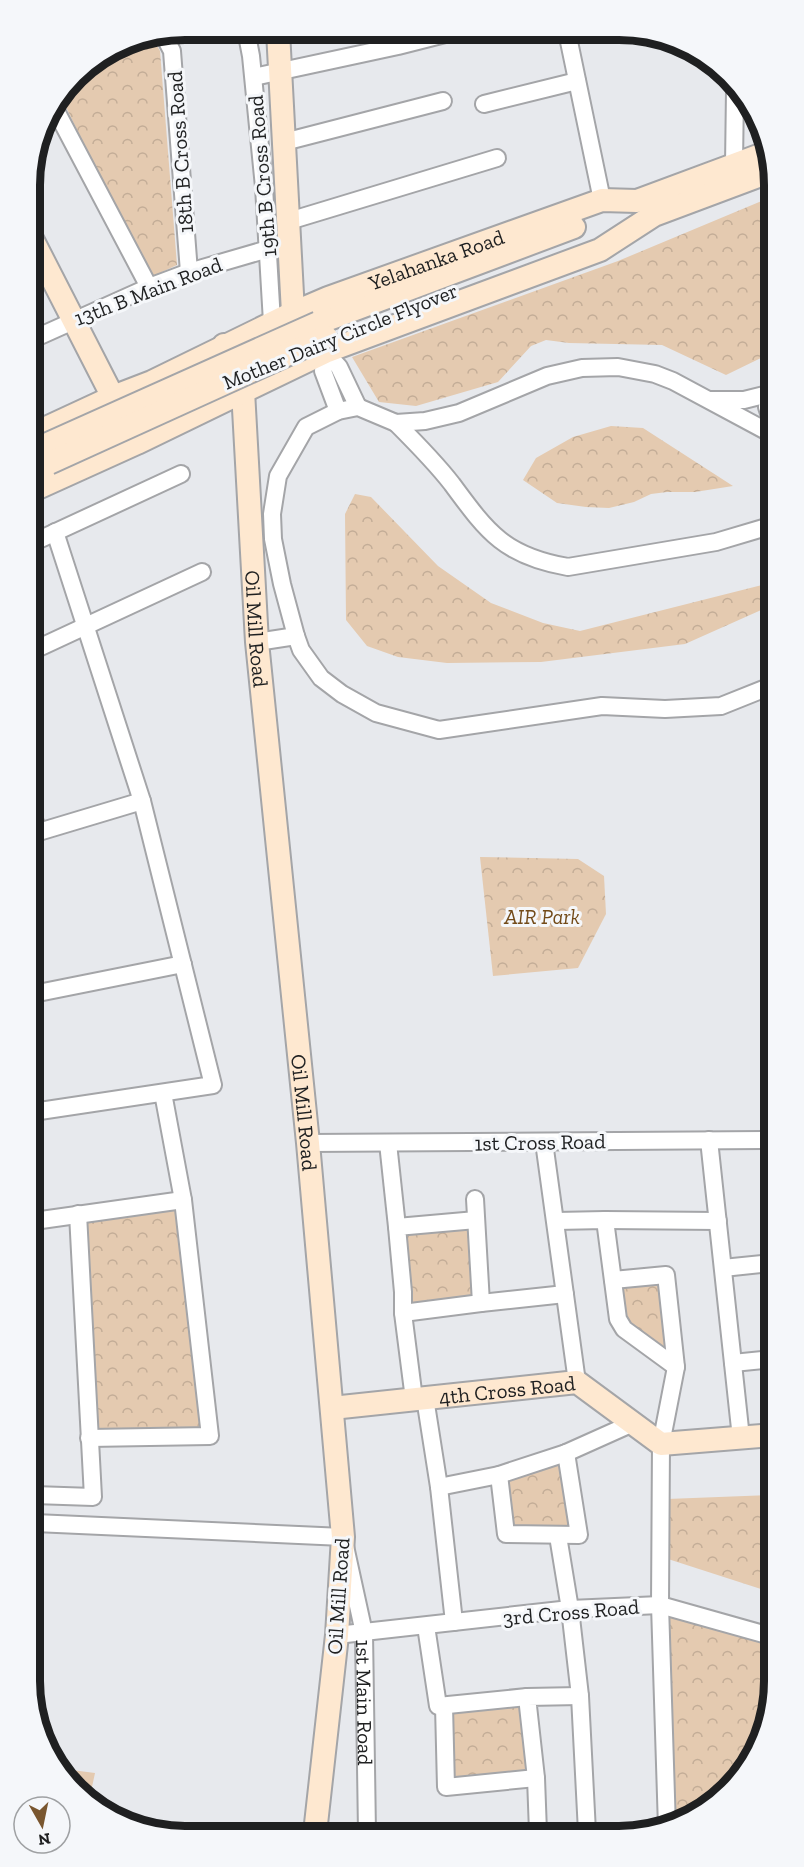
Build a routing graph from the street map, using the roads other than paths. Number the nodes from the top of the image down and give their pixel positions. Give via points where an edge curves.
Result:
1 (420, 40) edge
2 (569, 40) edge
3 (248, 41) edge
4 (278, 41) edge
5 (167, 42) edge
6 (280, 72) junction
7 (254, 77) junction
8 (577, 81) junction
9 (735, 98) edge
10 (443, 101) dead end
11 (484, 104) dead end
12 (58, 115) edge
13 (284, 142) junction
14 (760, 155) edge
15 (497, 158) dead end
16 (734, 165) junction
17 (763, 174) edge
18 (602, 200) junction
19 (637, 201) junction
20 (289, 221) junction
21 (268, 249) junction
22 (41, 269) edge
23 (189, 272) junction
24 (149, 287) junction
25 (293, 313) junction
26 (73, 320) junction
27 (272, 322) junction
28 (41, 335) edge
29 (323, 337) junction
30 (224, 345) junction
31 (243, 391) junction
32 (764, 394) edge
33 (113, 397) junction
34 (705, 399) junction
35 (358, 407) junction
36 (338, 411) junction
37 (396, 423) junction
38 (764, 430) edge
39 (137, 443) junction
40 (41, 451) edge
41 (41, 452) edge
42 (181, 474) dead end
43 (41, 487) edge
44 (764, 528) edge
45 (55, 532) junction
46 (41, 539) edge
47 (202, 572) dead end
48 (85, 626) junction
49 (296, 636) junction
50 (257, 642) junction
51 (41, 647) edge
52 (764, 689) edge
53 (142, 801) junction
54 (41, 832) edge
55 (183, 964) junction
56 (40, 993) edge
57 (163, 1093) junction
58 (40, 1111) edge
59 (709, 1140) junction
60 (763, 1140) edge
61 (544, 1142) junction
62 (308, 1143) junction
63 (388, 1143) junction
64 (475, 1199) dead end
65 (183, 1200) junction
66 (78, 1214) junction
67 (40, 1220) edge
68 (476, 1220) junction
69 (605, 1220) junction
70 (555, 1221) junction
71 (718, 1221) junction
72 (397, 1227) junction
73 (763, 1264) edge
74 (723, 1268) junction
75 (613, 1280) junction
76 (565, 1294) junction
77 (481, 1303) junction
78 (403, 1313) junction
79 (763, 1360) edge
80 (733, 1363) junction
81 (676, 1367) junction
82 (577, 1382) junction
83 (419, 1398) junction
84 (332, 1408) junction
85 (633, 1423) junction
86 (763, 1436) edge
87 (89, 1438) junction
88 (741, 1438) junction
89 (661, 1444) junction
90 (566, 1453) junction
91 (499, 1475) junction
92 (439, 1487) junction
93 (40, 1495) edge
94 (40, 1523) edge
95 (558, 1536) junction
96 (343, 1537) junction
97 (660, 1605) junction
98 (570, 1609) junction
99 (454, 1622) junction
100 (426, 1626) junction
101 (364, 1633) junction
102 (763, 1634) edge
103 (337, 1635) junction
104 (580, 1696) junction
105 (527, 1697) junction
106 (444, 1706) junction
107 (536, 1778) junction
108 (667, 1818) edge
109 (316, 1826) edge
110 (367, 1826) edge
111 (538, 1826) edge
112 (587, 1826) edge

1 - 6 street
2 - 8 street
3 - 7 street, 19th B Cross Road
4 - 6 main road
5 - 23 street, 18th B Cross Road via 172,51
6 - 7 street
6 - 13 main road
7 - 21 street, 19th B Cross Road
8 - 11 street
8 - 18 street
9 - 16 street
10 - 13 street
12 - 24 street
13 - 20 main road
14 - 16 main road, Yelahanka Road
15 - 20 street
16 - 19 main road, Yelahanka Road
17 - 29 main road, Mother Dairy Circle Flyover
18 - 19 main road, Yelahanka Road
18 - 25 main road, Yelahanka Road
19 - 29 main road, Mother Dairy Circle Flyover
20 - 25 main road
21 - 23 street, 13th B Main Road
21 - 27 street, 19th B Cross Road
22 - 26 main road
23 - 24 street, 13th B Main Road
24 - 26 street, 13th B Main Road
25 - 27 main road, Yelahanka Road
25 - 29 main road
26 - 28 street, 13th B Main Road
26 - 33 main road
27 - 30 main road, Yelahanka Road
29 - 31 main road
29 - 35 street
29 - 36 street via 323,371
29 - 41 main road, Mother Dairy Circle Flyover, bridge
30 - 31 main road, Oil Mill Road
30 - 33 main road, Yelahanka Road
31 - 39 main road
31 - 50 main road, Oil Mill Road
32 - 34 street via 744,400
33 - 39 main road
33 - 40 main road, Yelahanka Road
34 - 37 street via 655,374 591,367 547,376 459,413 425,422
34 - 38 street
35 - 36 street
35 - 37 street
36 - 49 street via 306,427 278,476 273,539
37 - 44 street via 487,529 510,547 553,564 568,567 716,542
39 - 43 main road
42 - 45 street
45 - 46 street
45 - 48 street
47 - 48 street
48 - 51 street
48 - 53 street
49 - 50 street
49 - 52 street via 321,678 342,694 376,713 440,730 602,706 721,706
50 - 62 main road, Oil Mill Road
53 - 54 street
53 - 55 street
55 - 56 street
55 - 57 street via 213,1085
57 - 58 street
57 - 65 street
59 - 60 street, 1st Cross Road
59 - 61 street, 1st Cross Road
59 - 71 street
61 - 63 street, 1st Cross Road
61 - 70 street
62 - 63 street, 1st Cross Road
62 - 84 main road, Oil Mill Road
63 - 72 street
64 - 68 street
65 - 66 street
65 - 87 street via 210,1436
66 - 67 street
66 - 87 street
68 - 72 street
68 - 77 street
69 - 70 street
69 - 71 street
69 - 75 street
70 - 76 street
71 - 74 street
72 - 78 street
73 - 74 street
74 - 80 street
75 - 81 street via 618,1319 624,1329
75 - 81 street via 666,1275
76 - 77 street
76 - 82 street
77 - 78 street
78 - 83 street
79 - 80 street
80 - 88 street
81 - 89 street
82 - 83 main road, 4th Cross Road
82 - 85 main road, 4th Cross Road
83 - 84 main road, 4th Cross Road
83 - 92 street
84 - 96 main road, Oil Mill Road
85 - 89 main road, 4th Cross Road
85 - 90 street
86 - 88 main road
87 - 93 street via 93,1497
88 - 89 main road
89 - 97 street
90 - 91 street
90 - 95 street via 579,1535
91 - 92 street
91 - 95 street via 506,1534
92 - 99 street
94 - 96 street
95 - 98 street
96 - 101 street, 1st Main Road
96 - 103 main road, Oil Mill Road
97 - 98 street, 3rd Cross Road
97 - 102 street, 3rd Cross Road
97 - 108 street
98 - 99 street, 3rd Cross Road
98 - 104 street
99 - 100 street, 3rd Cross Road
100 - 101 street, 3rd Cross Road
100 - 106 street via 438,1706
101 - 103 street, 3rd Cross Road
101 - 110 street, 1st Main Road
103 - 109 main road, Oil Mill Road
104 - 105 street
104 - 112 street
105 - 106 street
105 - 107 street
106 - 107 street via 446,1787
107 - 111 street

